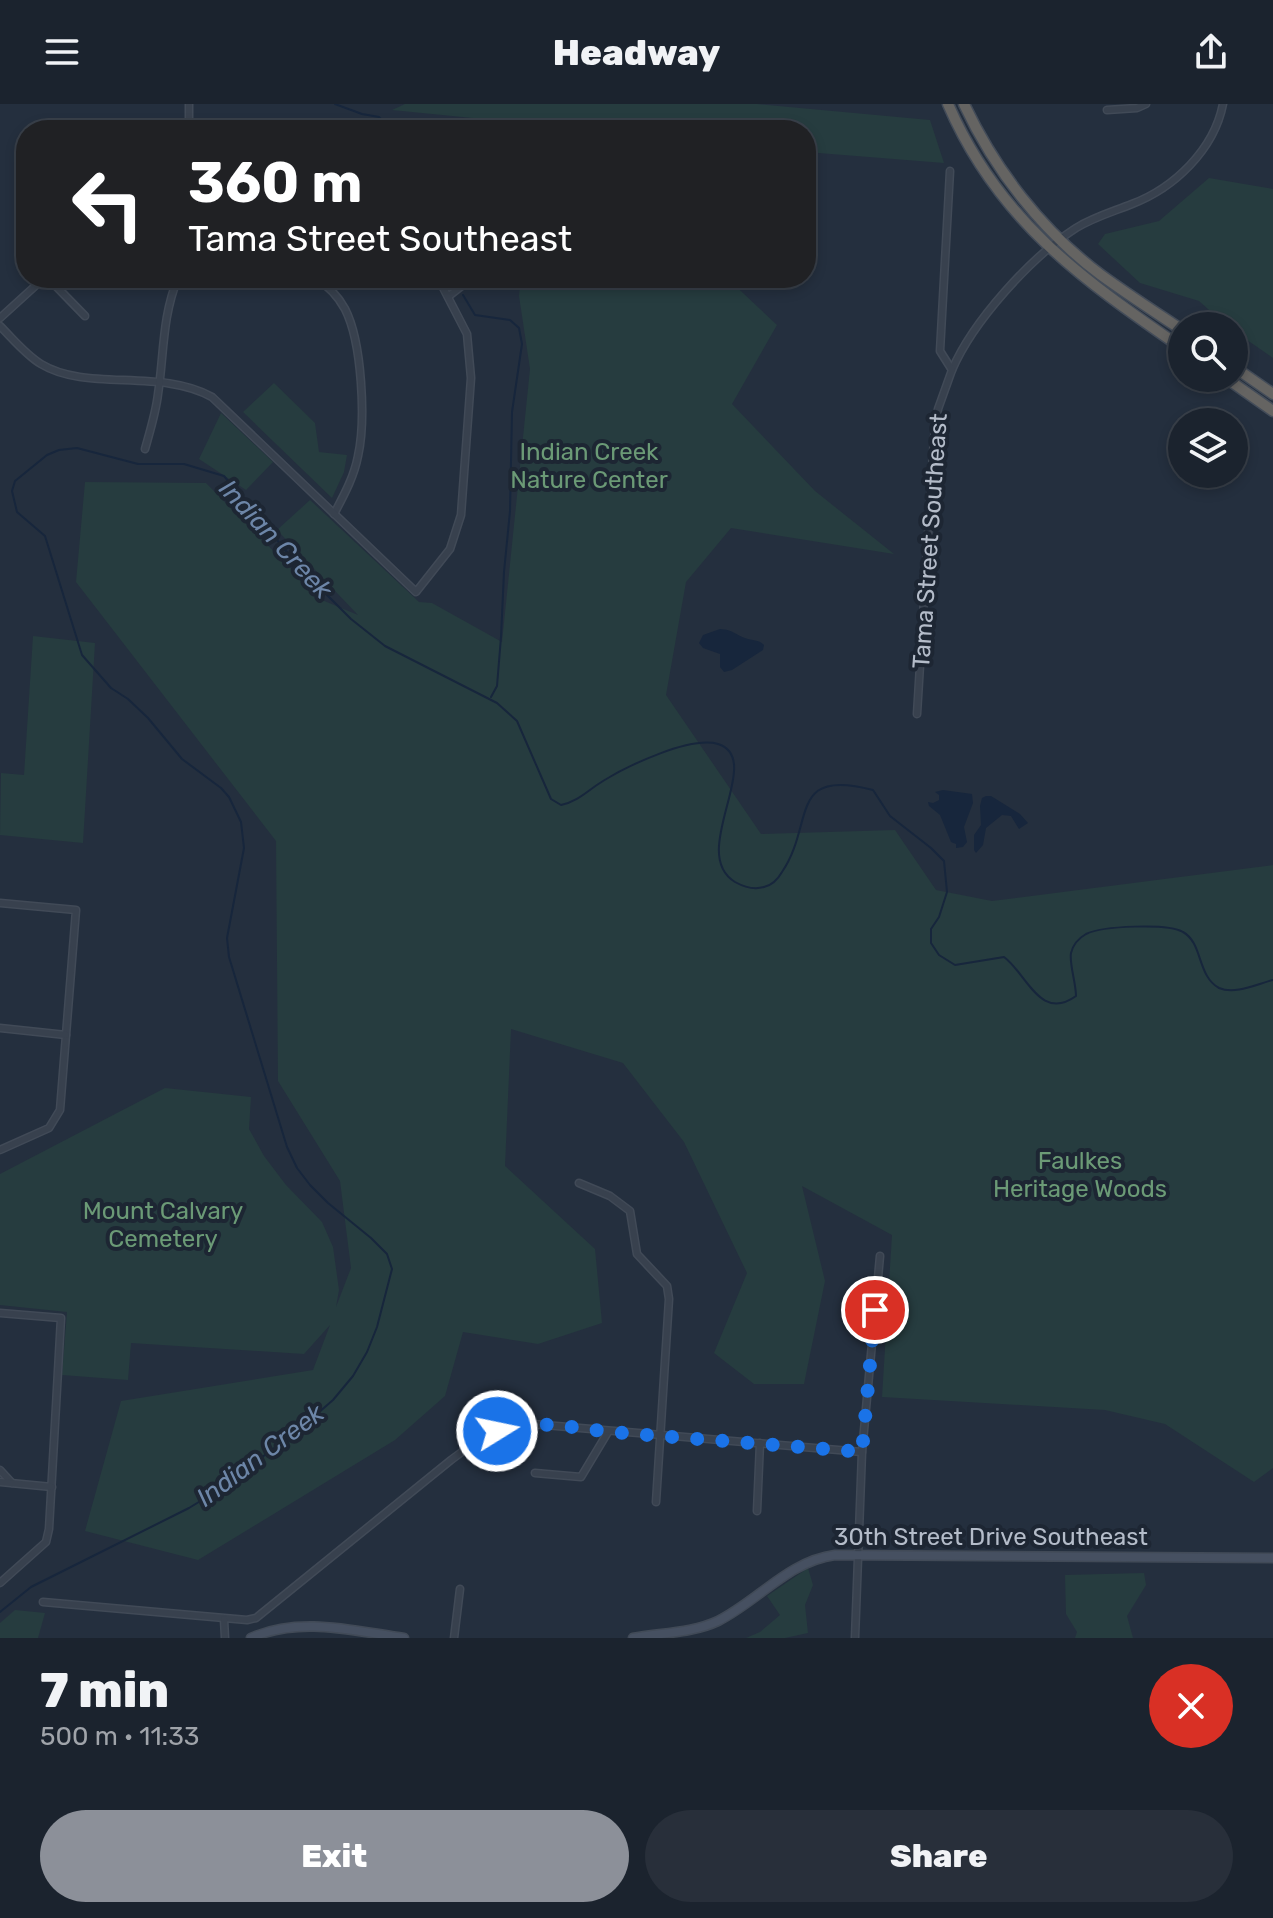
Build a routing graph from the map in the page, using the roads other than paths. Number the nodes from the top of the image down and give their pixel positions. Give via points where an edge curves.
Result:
1 (948, 104) edge
2 (964, 104) edge
3 (1146, 104) edge
4 (1223, 104) edge
5 (1107, 110) dead end
6 (950, 171) dead end
7 (1060, 239) junction
8 (1050, 248) junction
9 (34, 288) edge
10 (56, 288) edge
11 (175, 288) edge
12 (327, 288) edge
13 (444, 288) edge
14 (459, 288) edge
15 (449, 296) junction
16 (85, 316) dead end
17 (0, 318) edge
18 (1168, 320) edge
19 (0, 326) edge
20 (1168, 338) edge
21 (952, 370) junction
22 (1248, 377) edge
23 (160, 382) junction
24 (1246, 392) edge
25 (1273, 394) edge
26 (1273, 411) edge
27 (145, 449) dead end
28 (334, 514) junction
29 (917, 714) dead end
30 (0, 903) edge
31 (0, 1028) edge
32 (66, 1035) junction
33 (0, 1150) edge
34 (579, 1183) dead end
35 (880, 1256) dead end
36 (0, 1313) edge
37 (608, 1432) junction
38 (660, 1435) junction
39 (760, 1443) junction
40 (862, 1452) junction
41 (0, 1470) edge
42 (535, 1473) dead end
43 (0, 1482) edge
44 (12, 1483) junction
45 (52, 1487) junction
46 (656, 1502) dead end
47 (757, 1511) dead end
48 (857, 1555) junction
49 (1273, 1558) edge
50 (0, 1583) edge
51 (460, 1589) dead end
52 (43, 1602) dead end
53 (224, 1619) junction
54 (225, 1638) edge
55 (251, 1638) edge
56 (404, 1638) edge
57 (454, 1638) edge
58 (633, 1638) edge
59 (855, 1638) edge

1 - 8 highway via 1005,200
2 - 7 highway via 1007,178
3 - 5 street
4 - 7 street, Tama Street Southeast via 1207,143 1169,186 1099,214
6 - 21 street via 940,351
7 - 8 street, Tama Street Southeast
7 - 18 highway
8 - 20 highway
8 - 21 street, Tama Street Southeast via 983,316
9 - 17 street
10 - 16 street
11 - 23 street via 165,325
12 - 28 street via 349,317 363,425 358,458
13 - 15 street
14 - 15 street
15 - 28 street via 471,356 461,515 450,549 416,592
19 - 23 street via 40,364 65,374
21 - 29 street, Tama Street Southeast via 934,438
22 - 25 highway
23 - 27 street
23 - 28 street via 191,388 220,403
24 - 26 highway
30 - 32 street via 76,910
31 - 32 street
32 - 33 street via 60,1110 49,1128
34 - 38 street via 630,1211 637,1254 667,1286
35 - 40 street
36 - 45 street via 61,1318
37 - 38 street
37 - 42 street via 581,1477
37 - 53 street via 533,1424 487,1435 256,1618
38 - 39 street
38 - 46 street
39 - 40 street
39 - 47 street
40 - 48 street
41 - 44 street
43 - 44 street
44 - 45 street
45 - 50 street via 46,1542
48 - 49 main road, 30th Street Drive Southeast
48 - 58 main road, 30th Street Drive Southeast via 811,1560 713,1623
48 - 59 street
51 - 57 street
52 - 53 street
53 - 54 street
55 - 56 main road via 293,1626

